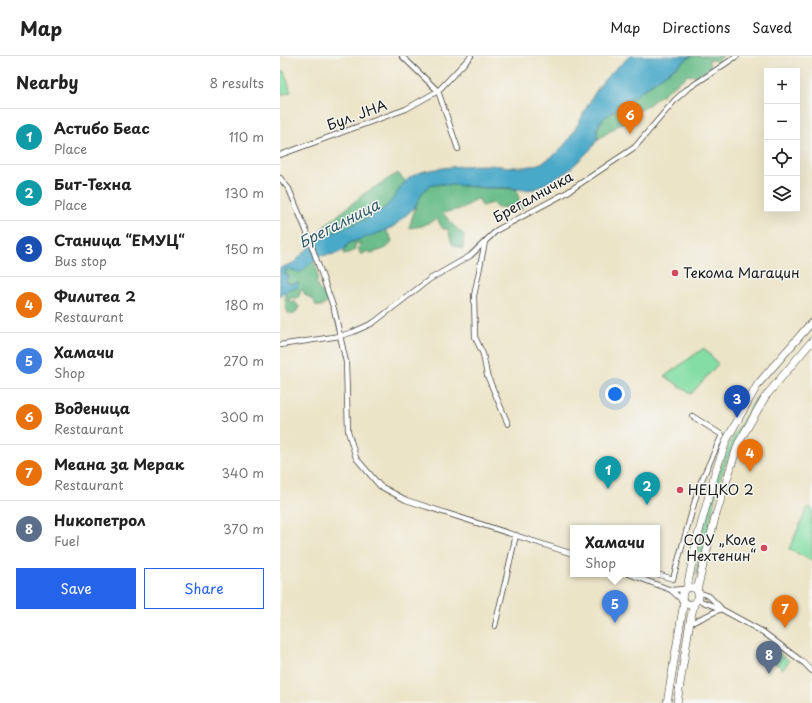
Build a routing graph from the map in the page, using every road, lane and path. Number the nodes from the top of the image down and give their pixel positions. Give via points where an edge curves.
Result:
1 (402, 56) edge
2 (471, 56) edge
3 (737, 56) edge
4 (438, 91) junction
5 (458, 149) dead end
6 (280, 155) edge
7 (280, 178) edge
8 (485, 240) junction
9 (812, 322) edge
10 (340, 336) junction
11 (812, 341) edge
12 (280, 345) edge
13 (762, 379) junction
14 (773, 388) junction
15 (692, 416) dead end
16 (508, 424) dead end
17 (516, 535) junction
18 (570, 553) edge
19 (660, 575) edge
20 (637, 577) edge
21 (685, 589) junction
22 (671, 590) junction
23 (698, 591) junction
24 (683, 601) junction
25 (696, 602) junction
26 (721, 609) junction
27 (689, 624) junction
28 (495, 626) dead end
29 (812, 671) edge
30 (667, 703) edge
31 (677, 703) edge

1 - 4 street
2 - 4 street, Бул. ЈНА
3 - 8 street, Брегалничка via 674,100 635,147 566,193 506,224
4 - 5 street
4 - 6 street, Бул. ЈНА via 406,109
7 - 10 street via 289,189 307,232 334,309
8 - 10 street, Брегалничка via 470,256 430,279 373,323
8 - 16 street via 474,296 475,337 483,354 487,375
9 - 13 main road
10 - 12 street, Брегалничка
10 - 17 street via 346,362 348,431 356,458 380,486 406,500
11 - 14 main road
13 - 14 main road
13 - 21 main road via 727,439 713,480
14 - 23 main road via 765,397 738,444 715,518
15 - 19 street via 722,435 699,486 673,580
17 - 18 street
17 - 28 street
20 - 22 street
21 - 22 street
21 - 23 main road via 692,587
21 - 24 main road via 682,594
22 - 24 street
23 - 25 main road
23 - 26 street via 709,596
24 - 25 main road via 689,604
24 - 30 main road
25 - 26 street
25 - 27 main road
26 - 27 street
26 - 29 street via 763,632
27 - 31 main road

